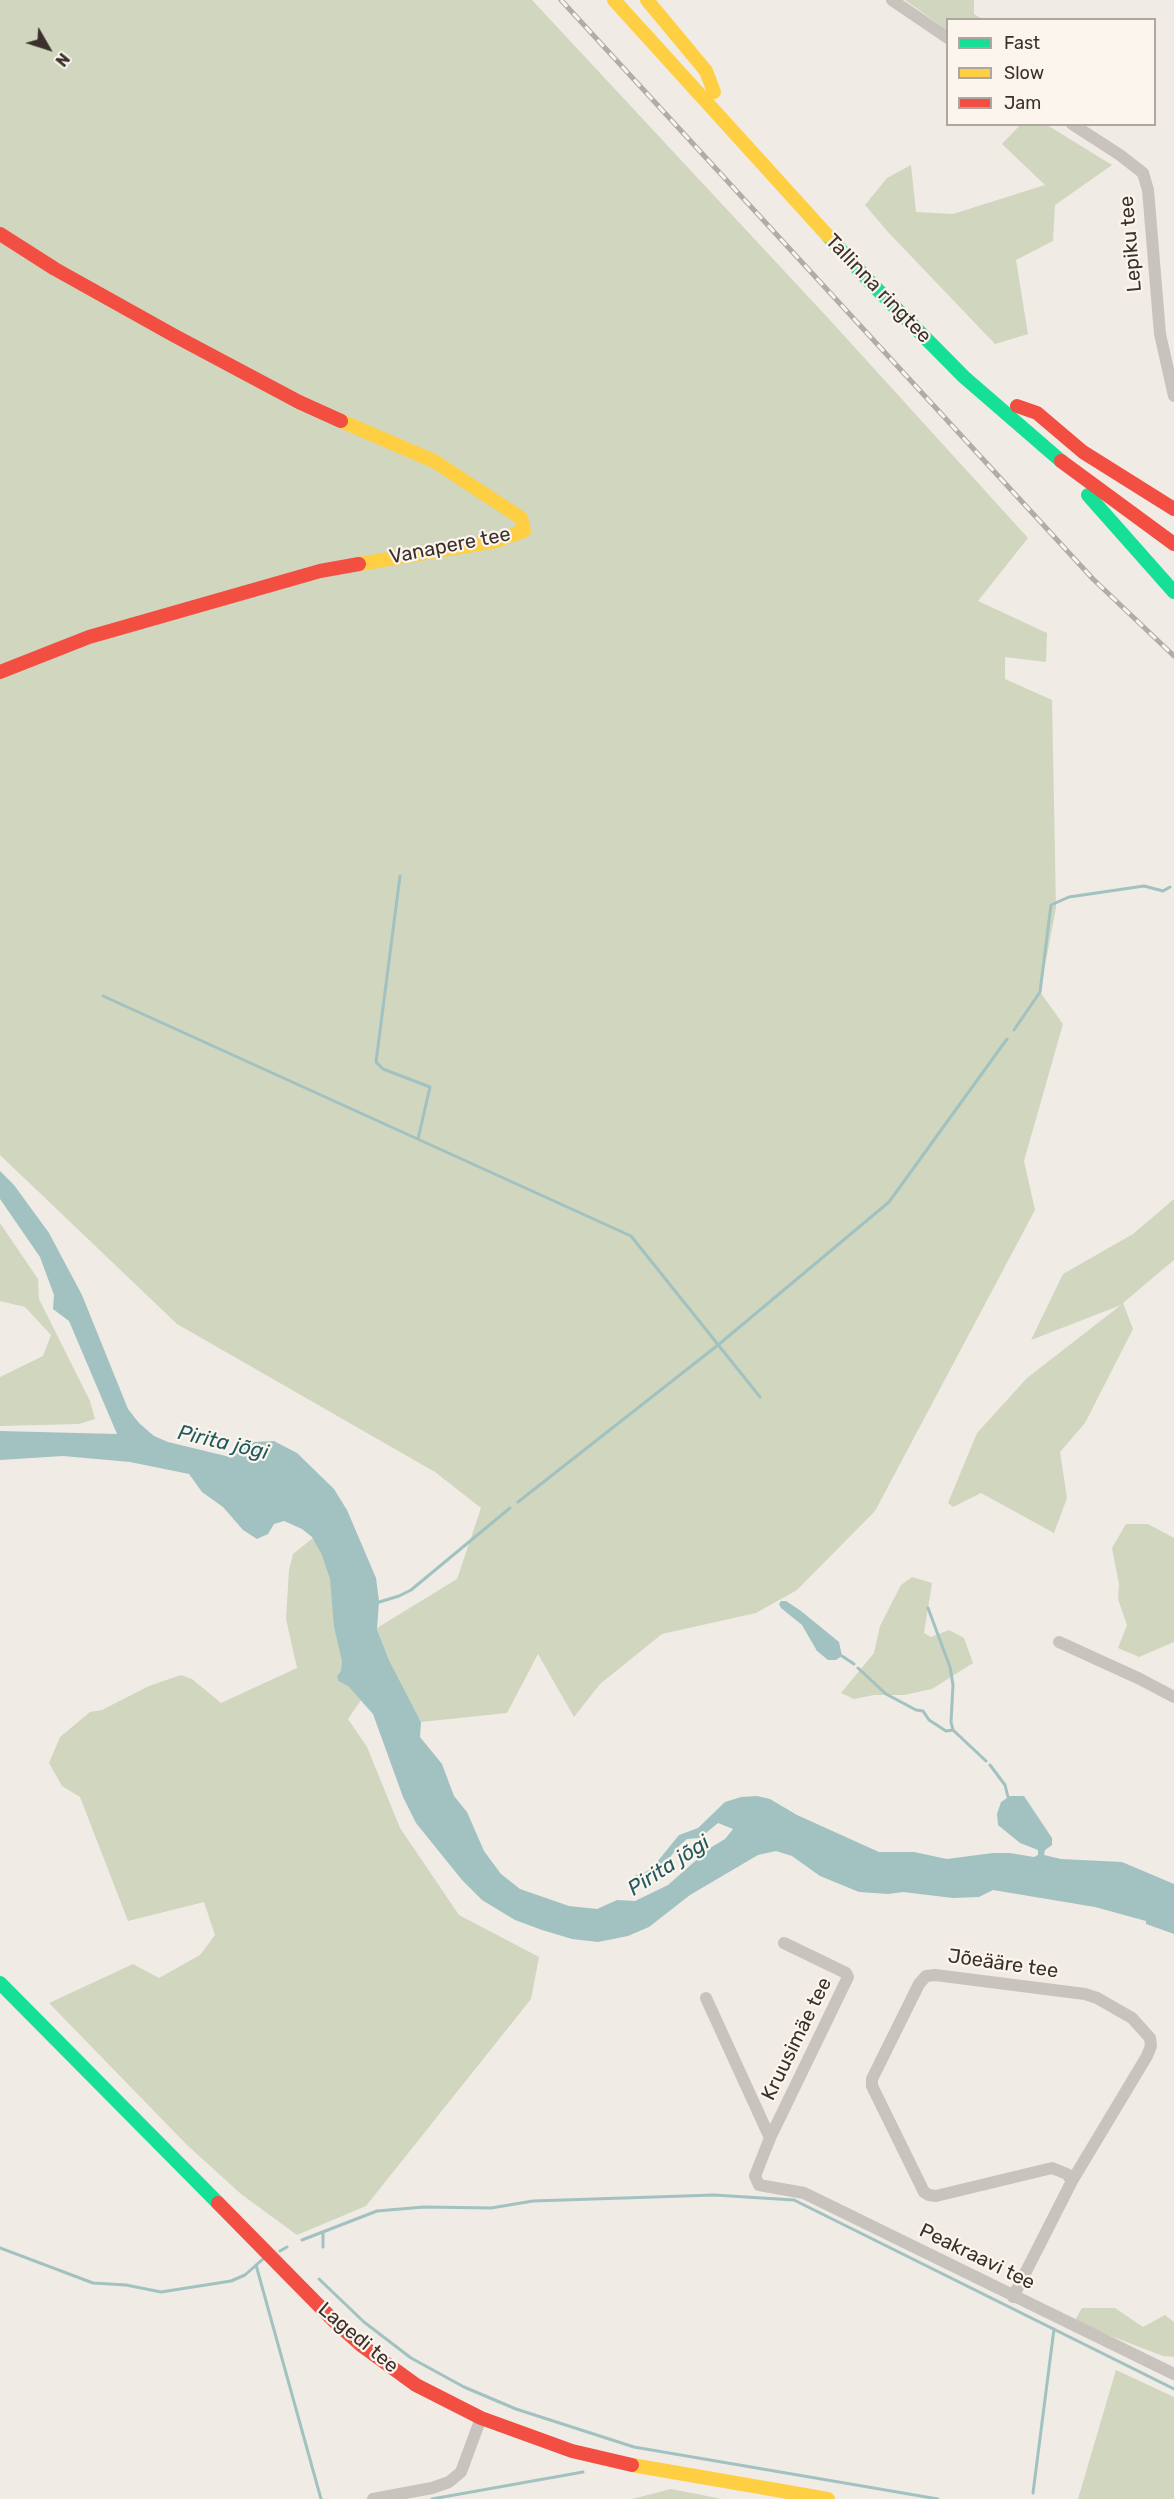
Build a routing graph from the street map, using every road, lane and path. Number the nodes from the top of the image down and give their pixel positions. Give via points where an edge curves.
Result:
1 (614, 0) edge
2 (631, 0) edge
3 (647, 0) edge
4 (892, 0) edge
5 (946, 37) edge
6 (714, 92) junction
7 (1075, 126) edge
8 (0, 234) edge
9 (1174, 396) edge
10 (1017, 406) junction
11 (1016, 423) junction
12 (1174, 509) edge
13 (1174, 528) edge
14 (1174, 544) edge
15 (1174, 592) edge
16 (0, 672) edge
17 (1059, 1642) dead end
18 (1174, 1697) edge
19 (784, 1943) dead end
20 (0, 1983) edge
21 (705, 1998) dead end
22 (770, 2138) junction
23 (1072, 2181) junction
24 (759, 2185) joint
25 (1013, 2297) junction
26 (1174, 2374) edge
27 (481, 2418) junction
28 (373, 2499) edge
29 (828, 2499) edge

1 - 11 main road, Tallinna ringtee via 869,281 964,377
2 - 6 main road, Tallinna ringtee
3 - 6 main road via 706,71
4 - 5 street
6 - 10 main road, Tallinna ringtee via 922,318
7 - 9 street, Lepiku tee via 1143,173 1148,190 1157,315
8 - 16 main road, Vanapere tee via 55,269 299,402 434,461 521,518 524,531 496,542 320,571 89,637
10 - 12 main road via 1037,413 1083,452
10 - 13 main road, Tallinna ringtee via 1086,464
11 - 14 main road, Tallinna ringtee via 1076,474
11 - 15 main road via 1027,442 1089,496
17 - 18 street
19 - 22 street, Kruusimäe tee via 848,1977
20 - 27 main road, Lagedi tee via 336,2322 416,2385
21 - 22 street
22 - 24 street, Kruusimäe tee via 755,2176
23 - 23 street, Jõeääre tee via 1147,2056 1147,2033 1116,2008 1085,1995 926,1976 872,2079 924,2192 936,2196 1052,2168
23 - 25 street, Jõeääre tee
24 - 25 street, Peakraavi tee via 804,2193
25 - 26 street, Peakraavi tee
27 - 28 street via 460,2472 449,2482
27 - 29 main road, Lagedi tee via 572,2451 617,2462

